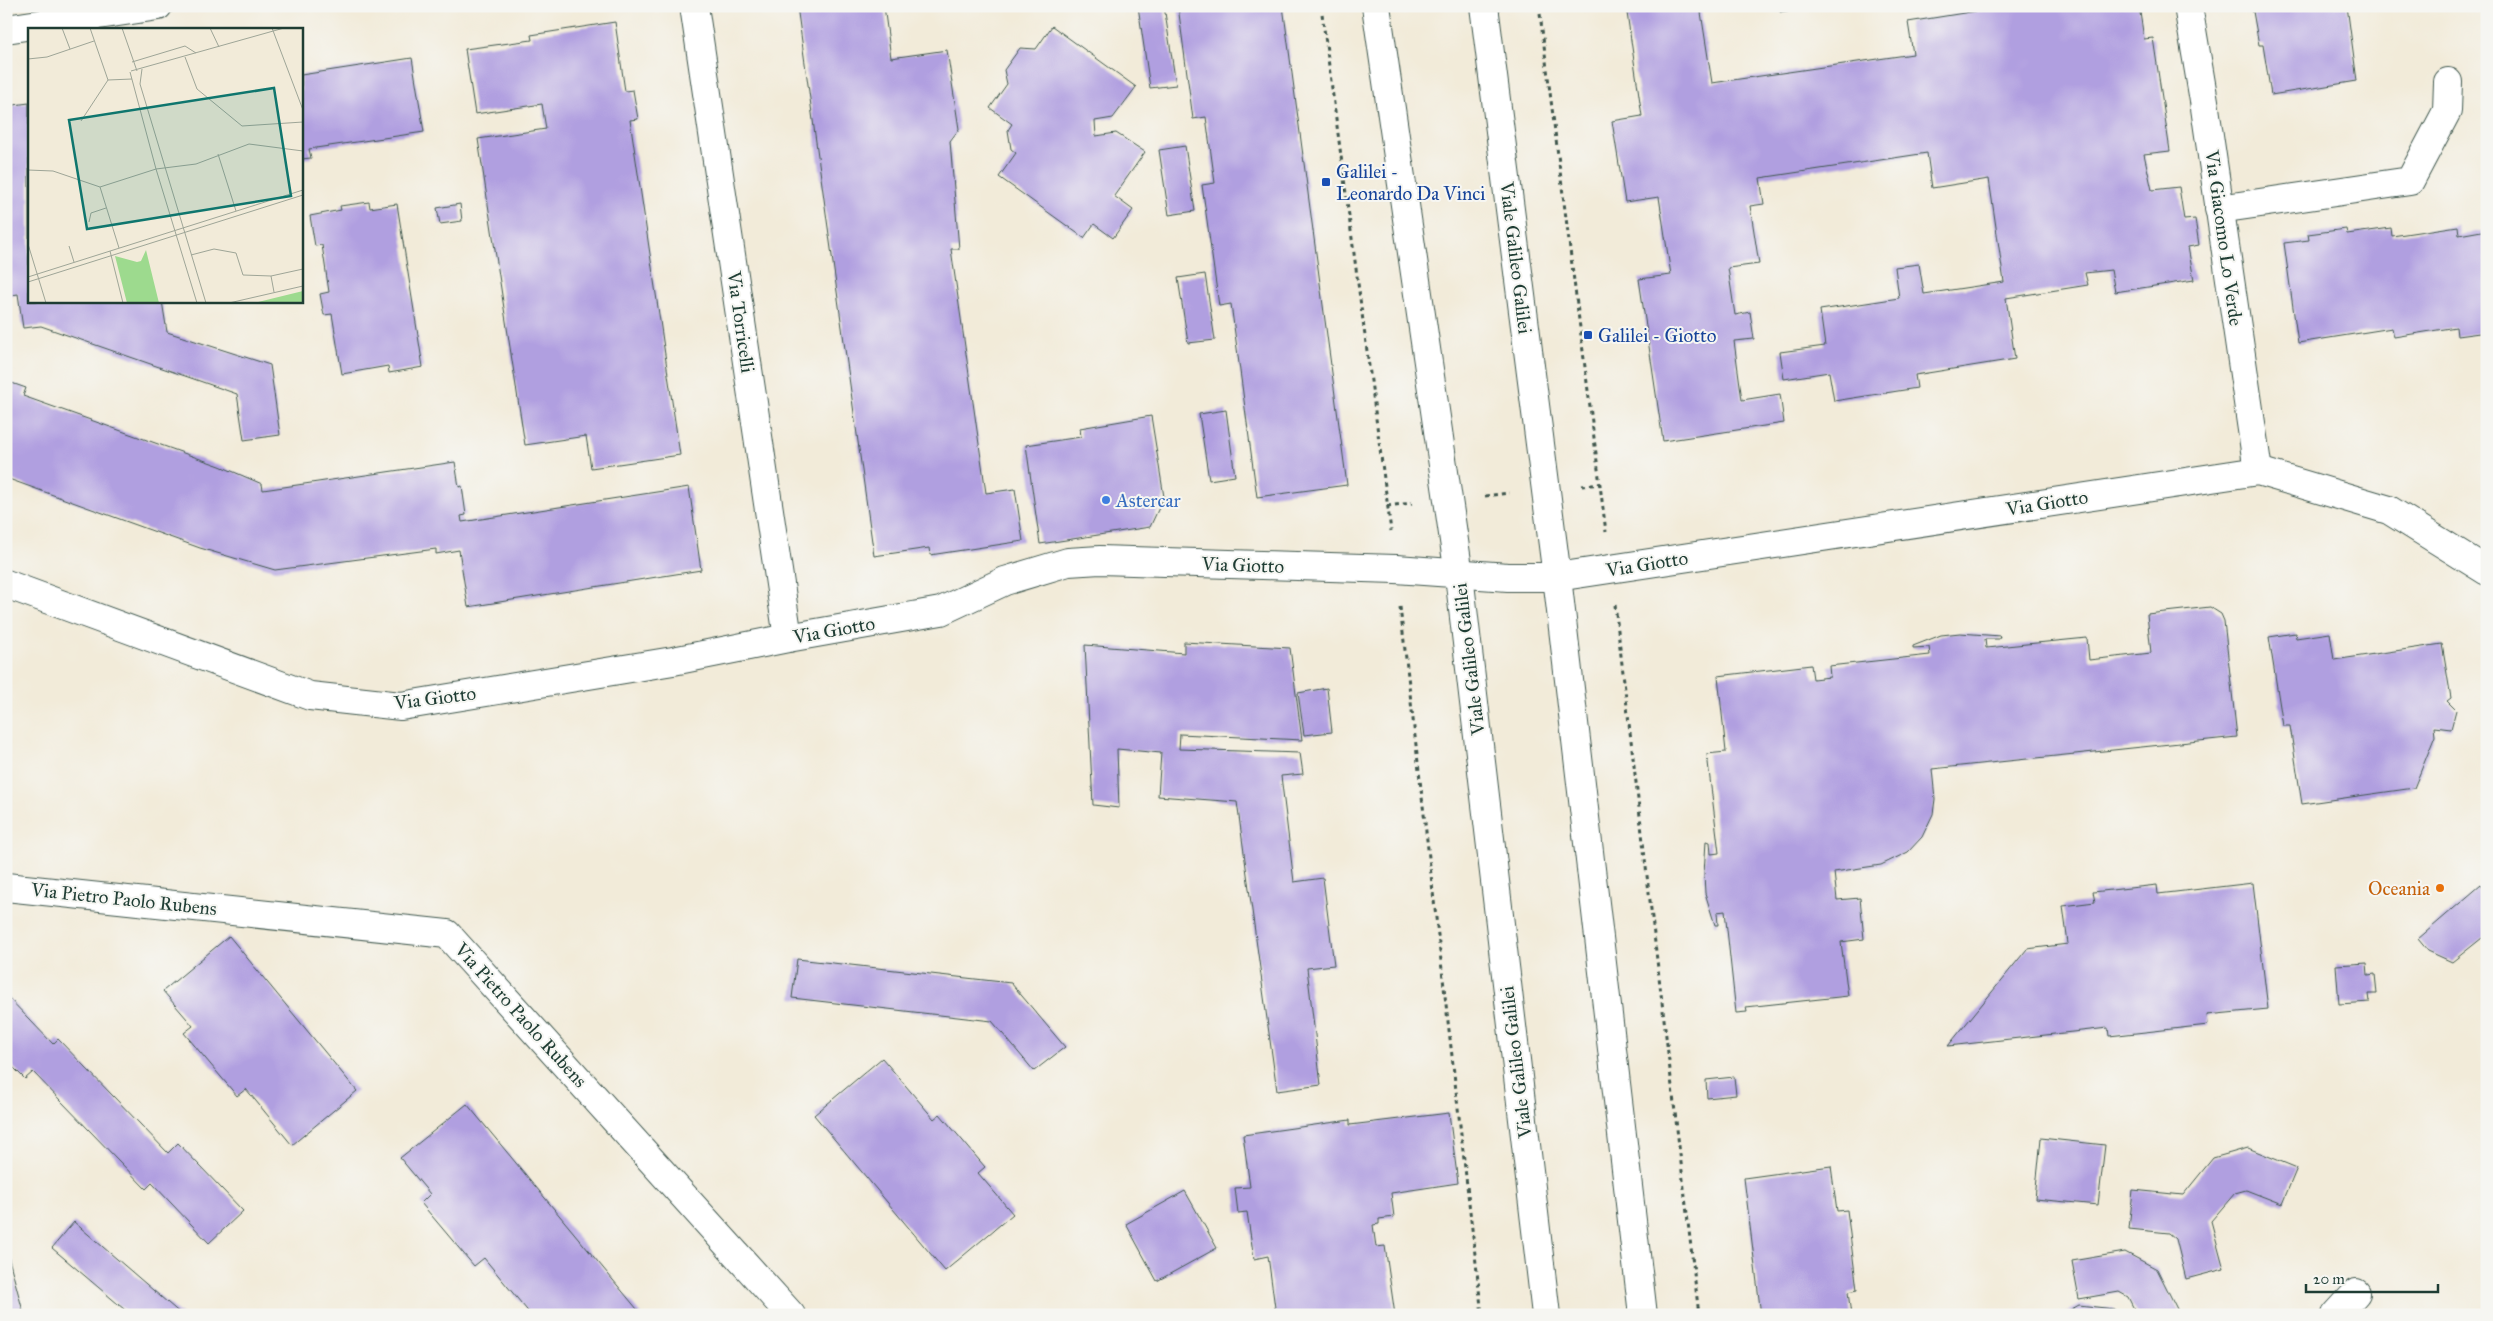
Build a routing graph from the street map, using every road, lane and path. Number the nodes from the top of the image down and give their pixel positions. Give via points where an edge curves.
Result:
1 (158, 6) edge
2 (694, 6) edge
3 (1321, 6) edge
4 (1376, 6) edge
5 (1484, 6) edge
6 (1539, 6) edge
7 (2188, 6) edge
8 (6, 29) edge
9 (2448, 82) dead end
10 (2219, 209) junction
11 (2258, 470) junction
12 (1600, 484) junction
13 (1546, 490) junction
14 (1601, 495) dead end
15 (1448, 499) junction
16 (1387, 506) junction
17 (1392, 537) dead end
18 (2487, 570) edge
19 (1459, 575) junction
20 (1557, 577) junction
21 (6, 584) edge
22 (1400, 602) dead end
23 (788, 638) junction
24 (1619, 638) dead end
25 (6, 887) edge
26 (2356, 1293) dead end
27 (791, 1315) edge
28 (1482, 1315) edge
29 (1546, 1315) edge
30 (1643, 1315) edge
31 (1699, 1315) edge
32 (2336, 1315) edge

1 - 8 street
2 - 23 street, Via Torricelli
3 - 16 path
4 - 15 street, Viale Galileo Galilei
5 - 13 street, Viale Galileo Galilei
6 - 12 path
7 - 10 street, Via Giacomo Lo Verde
9 - 10 street via 2447,111 2410,181
10 - 11 street, Via Giacomo Lo Verde
11 - 18 street, Via Giotto via 2389,510
11 - 20 street, Via Giotto
12 - 13 path
12 - 14 path
13 - 15 path
13 - 20 street, Viale Galileo Galilei
15 - 16 path
15 - 19 street, Viale Galileo Galilei
16 - 17 path
19 - 20 street, Via Giotto
19 - 23 street, Via Giotto via 1386,569 1100,560 1068,562 1005,581 941,611
19 - 29 street, Viale Galileo Galilei
20 - 30 street, Viale Galileo Galilei
21 - 23 street, Via Giotto via 310,696 401,706 673,662
22 - 28 path
24 - 31 path
25 - 27 street, Via Pietro Paolo Rubens via 447,934
26 - 32 street

